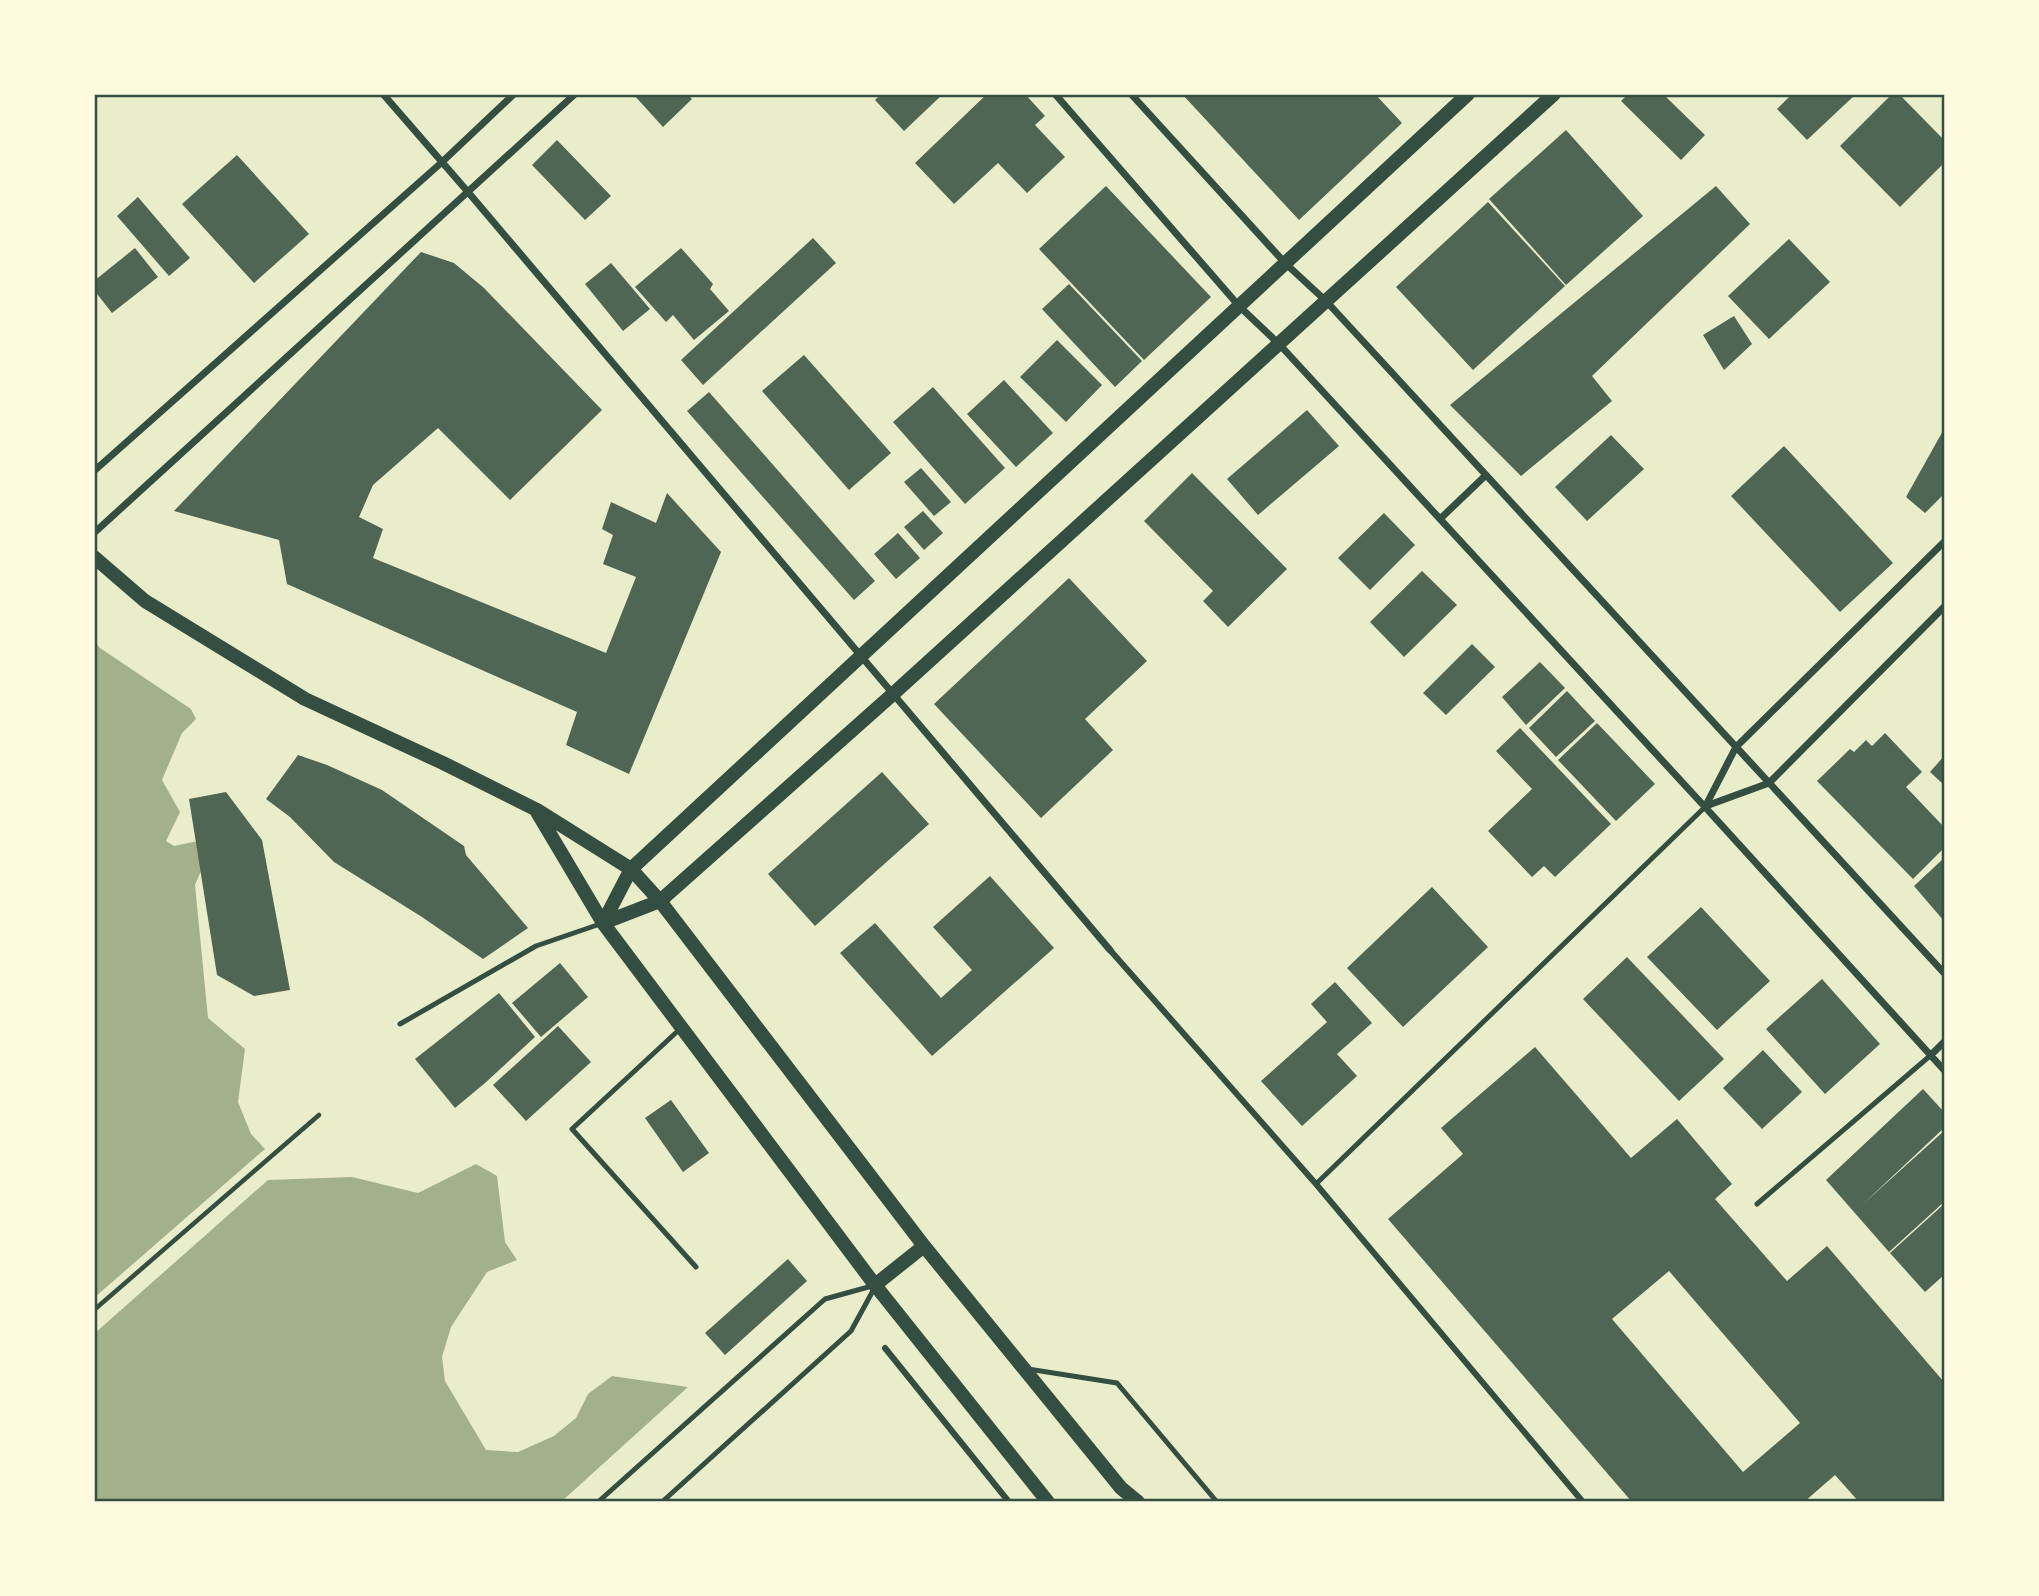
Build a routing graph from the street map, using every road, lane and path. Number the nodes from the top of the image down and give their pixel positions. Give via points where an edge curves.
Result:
1 (383, 94) edge
2 (514, 94) edge
3 (575, 94) edge
4 (1055, 94) edge
5 (1131, 94) edge
6 (1468, 94) edge
7 (1554, 94) edge
8 (441, 163) junction
9 (468, 192) junction
10 (1285, 263) junction
11 (1326, 302) junction
12 (1238, 306) junction
13 (1279, 344) junction
14 (94, 471) edge
15 (1486, 475) junction
16 (1440, 519) junction
17 (94, 533) edge
18 (1944, 542) edge
19 (94, 557) edge
20 (1944, 607) edge
21 (860, 656) junction
22 (893, 694) junction
23 (1737, 747) junction
24 (1769, 782) junction
25 (1705, 807) junction
26 (537, 810) junction
27 (631, 869) junction
28 (660, 901) junction
29 (603, 923) junction
30 (1111, 950) joint
31 (1944, 973) edge
32 (400, 1024) dead end
33 (681, 1028) junction
34 (1944, 1042) edge
35 (1931, 1055) junction
36 (1944, 1070) edge
37 (319, 1115) dead end
38 (1315, 1184) junction
39 (1757, 1204) dead end
40 (924, 1246) junction
41 (696, 1267) dead end
42 (875, 1285) junction
43 (94, 1310) edge
44 (885, 1348) dead end
45 (1025, 1369) junction
46 (598, 1502) edge
47 (662, 1502) edge
48 (1009, 1502) edge
49 (1048, 1502) edge
50 (1138, 1502) edge
51 (1217, 1502) edge
52 (1583, 1502) edge

1 - 8 street
2 - 8 street
3 - 9 street
4 - 12 street
5 - 10 street
6 - 10 main road
7 - 11 main road
8 - 9 street
8 - 14 street
9 - 17 street
9 - 21 street
10 - 11 street
10 - 12 main road
11 - 13 main road
11 - 15 street
12 - 13 street
12 - 21 main road
13 - 16 street
13 - 22 main road
15 - 16 street
15 - 23 street
16 - 25 street
18 - 23 street
19 - 26 main road via 145,601 305,699
20 - 24 street
21 - 22 street
21 - 27 main road
22 - 28 main road
22 - 30 street
23 - 24 street
23 - 25 street
24 - 25 street
24 - 31 street
25 - 35 street
25 - 38 lane
26 - 27 main road
26 - 29 main road
27 - 28 main road
27 - 29 main road
28 - 29 main road
28 - 40 main road
29 - 32 lane via 536,946
29 - 33 main road
30 - 38 street
33 - 41 lane via 572,1129
33 - 42 main road
34 - 35 street
35 - 36 street
35 - 39 lane
37 - 43 path
38 - 52 street
40 - 42 main road
40 - 45 main road
42 - 46 lane via 825,1298
42 - 47 lane via 851,1331
42 - 49 main road
44 - 48 street
45 - 50 main road via 1121,1488
45 - 51 lane via 1117,1383

